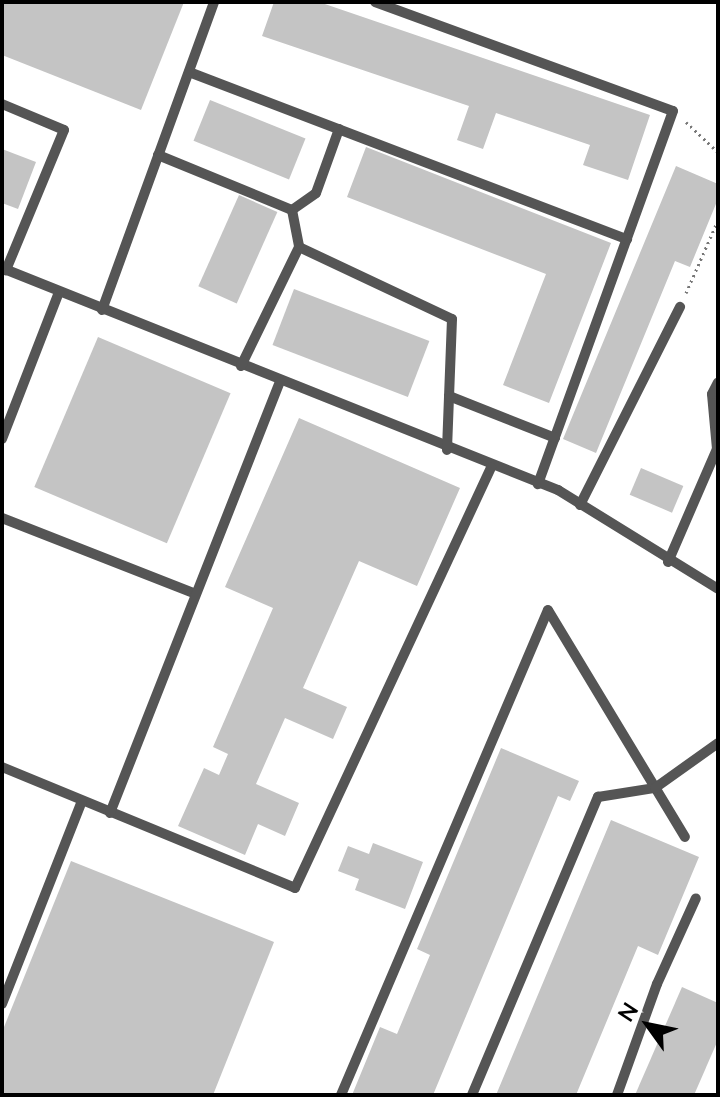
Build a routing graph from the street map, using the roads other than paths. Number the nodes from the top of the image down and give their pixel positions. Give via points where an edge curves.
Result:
1 (214, 2) edge
2 (375, 2) edge
3 (189, 72) junction
4 (2, 104) edge
5 (339, 129) junction
6 (158, 155) junction
7 (292, 210) junction
8 (627, 239) junction
9 (299, 247) junction
10 (4, 269) edge
11 (59, 292) junction
12 (680, 307) road end
13 (102, 310) junction
14 (241, 366) junction
15 (280, 382) junction
16 (718, 382) edge
17 (449, 396) junction
18 (555, 438) junction
19 (2, 439) edge
20 (447, 450) junction
21 (491, 467) junction
22 (538, 484) junction
23 (580, 505) junction
24 (2, 518) edge
25 (668, 562) junction
26 (718, 589) edge
27 (196, 594) junction
28 (718, 743) edge
29 (2, 767) edge
30 (655, 788) junction
31 (82, 801) junction
32 (110, 813) junction
33 (685, 837) dead end
34 (696, 898) dead end
35 (2, 1004) edge
36 (341, 1095) edge
37 (472, 1095) edge
38 (617, 1095) edge

1 - 3 lane
2 - 8 lane via 673,111
3 - 5 lane
3 - 6 lane
4 - 10 lane via 64,130
5 - 7 lane via 316,193
5 - 8 lane
6 - 7 lane
6 - 13 lane
7 - 9 lane
8 - 18 lane
9 - 14 lane
9 - 17 lane via 452,319
10 - 11 lane
11 - 13 lane
11 - 19 lane
12 - 23 lane
13 - 14 lane
14 - 15 lane
15 - 20 lane
15 - 27 lane
16 - 25 lane via 712,394 717,449
17 - 18 lane
17 - 20 lane
18 - 22 lane
20 - 21 lane
21 - 22 lane
21 - 32 lane via 295,888
22 - 23 lane
23 - 25 lane
24 - 27 lane
25 - 26 lane
27 - 32 lane
28 - 30 lane
29 - 31 lane
30 - 33 lane
30 - 36 lane via 548,610
30 - 37 lane via 598,797
31 - 32 lane
31 - 35 lane
34 - 38 lane via 657,984

